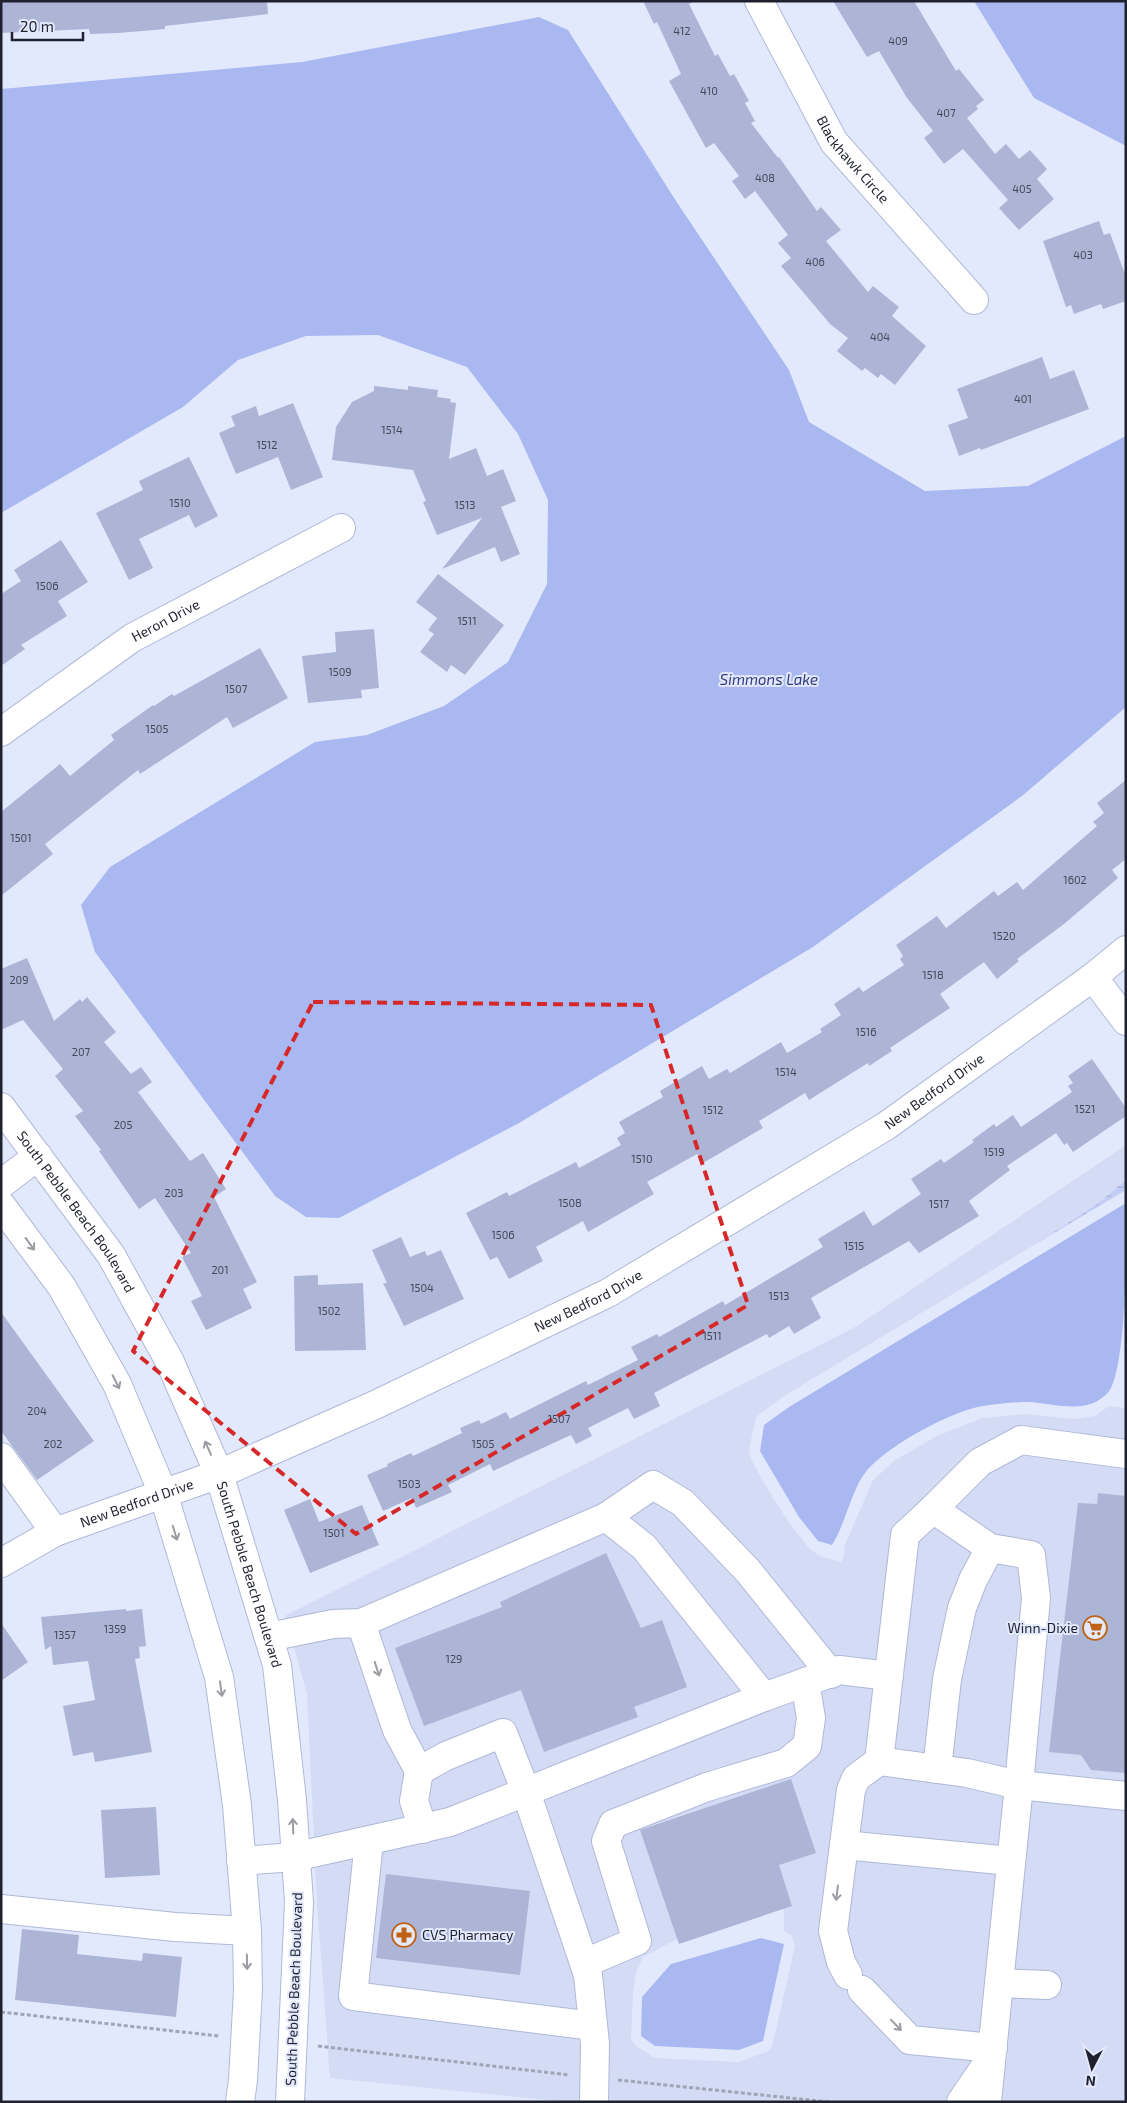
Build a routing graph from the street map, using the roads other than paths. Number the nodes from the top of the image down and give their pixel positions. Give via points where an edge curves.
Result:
1 (760, 1) edge
2 (974, 300) dead end
3 (341, 528) dead end
4 (1, 732) edge
5 (1126, 950) edge
6 (1093, 978) junction
7 (1126, 1021) edge
8 (1, 1107) edge
9 (38, 1156) junction
10 (1, 1184) edge
11 (1, 1205) edge
12 (1126, 1454) edge
13 (1, 1457) edge
14 (219, 1474) junction
15 (163, 1493) junction
16 (933, 1509) junction
17 (606, 1517) junction
18 (55, 1532) junction
19 (990, 1548) junction
20 (1, 1563) edge
21 (362, 1623) junction
22 (269, 1638) junction
23 (831, 1674) junction
24 (889, 1676) junction
25 (805, 1682) junction
26 (764, 1697) junction
27 (879, 1761) junction
28 (937, 1769) junction
29 (419, 1771) junction
30 (1020, 1785) junction
31 (526, 1792) junction
32 (1126, 1796) edge
33 (423, 1829) junction
34 (369, 1841) junction
35 (844, 1845) junction
36 (294, 1857) junction
37 (1012, 1861) junction
38 (241, 1862) junction
39 (1, 1909) edge
40 (247, 1931) junction
41 (585, 1963) junction
42 (999, 1983) junction
43 (1047, 1985) dead end
44 (594, 2026) junction
45 (992, 2053) junction
46 (594, 2090) edge
47 (240, 2102) edge
48 (290, 2102) edge
49 (961, 2102) edge
50 (987, 2102) edge

1 - 2 street, Blackhawk Circle via 834,142
3 - 4 street, Heron Drive via 132,638
5 - 6 street, New Bedford Drive
6 - 7 street
6 - 14 street, New Bedford Drive via 886,1126 608,1293 375,1406
8 - 9 street, South Pebble Beach Boulevard
9 - 10 street
14 -> 9 street, South Pebble Beach Boulevard via 170,1362 112,1255
11 -> 15 street via 62,1287 117,1384
12 - 16 street via 1021,1440 980,1462
13 - 18 street
14 - 15 street, New Bedford Drive
14 - 22 street, South Pebble Beach Boulevard
15 - 18 street, New Bedford Drive
15 -> 38 street via 219,1677 237,1805
16 - 19 street
16 - 24 street via 905,1535
17 - 21 street
17 - 23 street via 654,1485 683,1503 748,1571
17 - 26 street via 644,1547
18 - 20 street, New Bedford Drive
19 - 28 street via 962,1608 947,1679
19 - 30 street via 1030,1555 1036,1598
21 - 22 street via 333,1624
21 -> 29 street via 397,1730
36 -> 22 street, South Pebble Beach Boulevard via 292,1800 277,1665
23 - 24 street via 840,1670
23 - 25 street
24 - 27 street
25 - 26 street
25 - 41 street via 811,1718 807,1746 786,1763 707,1787 613,1824 606,1840 637,1941
26 - 31 street
27 - 28 street
27 - 35 street via 856,1778 850,1790
28 - 30 street
29 - 31 street via 446,1756 503,1733
29 - 33 street via 414,1801
30 - 32 street
30 - 37 street
31 - 33 street via 450,1822
31 - 41 street
33 - 34 street
34 - 36 street
34 - 44 street via 353,1996
35 - 37 street
35 -> 45 street via 833,1931 841,1962 855,1982 910,2040
36 - 38 street
36 - 48 street, South Pebble Beach Boulevard via 299,1902
37 - 42 street
38 - 40 street
39 - 40 street
40 -> 47 street via 246,2039
41 - 44 street
42 - 43 street
42 - 45 street
44 - 46 street
45 - 49 street
45 - 50 street

